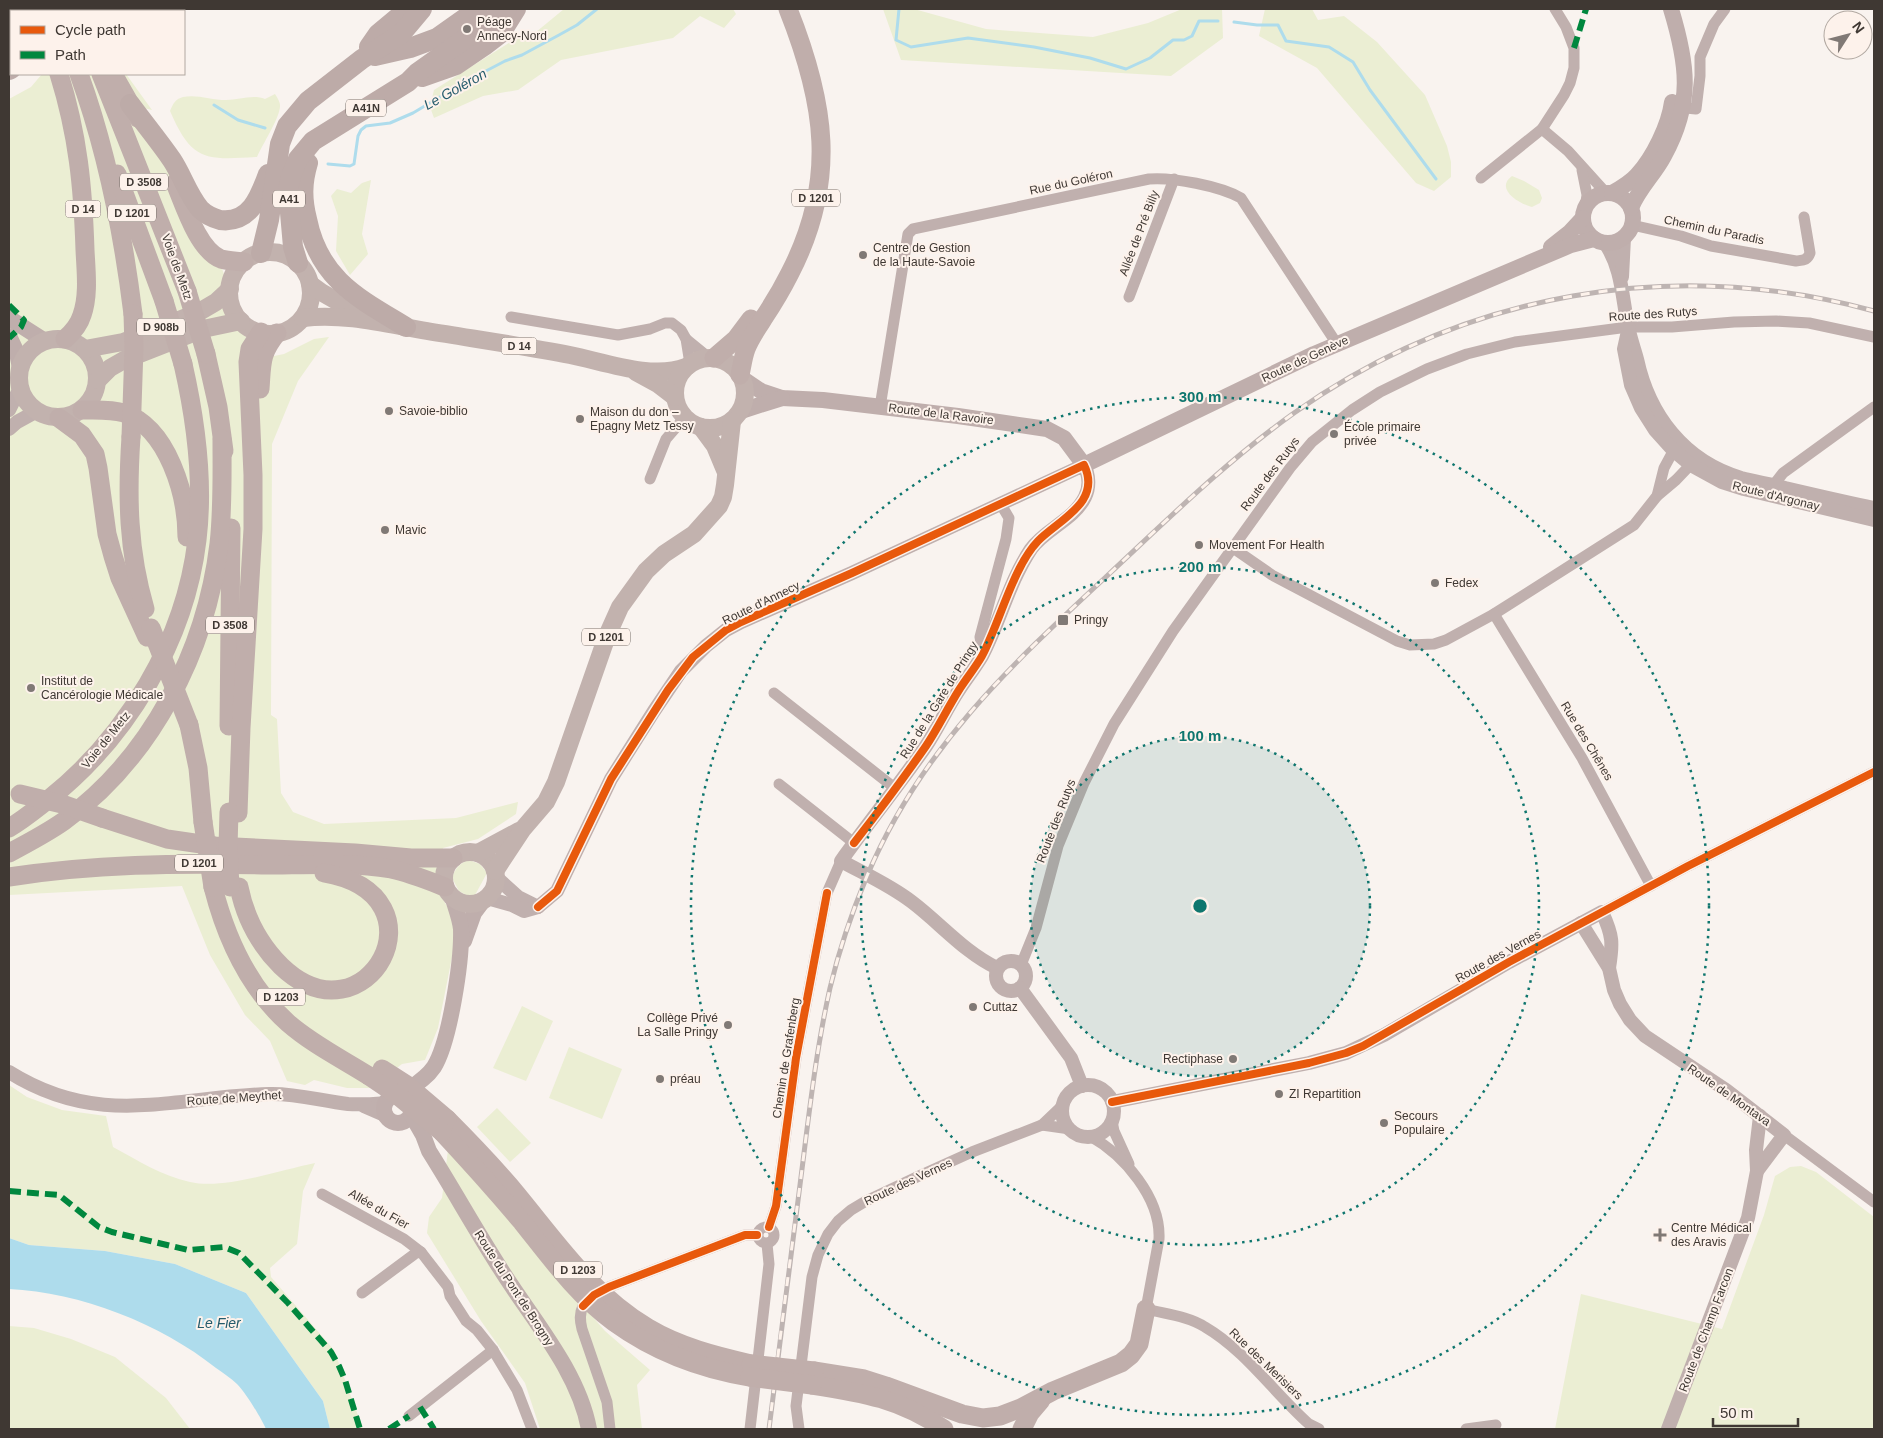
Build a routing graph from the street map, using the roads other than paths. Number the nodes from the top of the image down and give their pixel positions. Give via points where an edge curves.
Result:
1 (397, 9) edge
2 (408, 9) edge
3 (422, 9) edge
4 (437, 9) edge
5 (456, 9) edge
6 (478, 9) edge
7 (777, 9) edge
8 (788, 9) edge
9 (1555, 9) edge
10 (1663, 9) edge
11 (1671, 9) edge
12 (1725, 9) edge
13 (509, 11) edge
14 (378, 34) junction
15 (405, 41) junction
16 (362, 60) junction
17 (60, 75) edge
18 (79, 75) edge
19 (101, 75) edge
20 (114, 75) edge
21 (89, 101) junction
22 (130, 104) junction
23 (1677, 107) junction
24 (1542, 129) junction
25 (318, 137) junction
26 (280, 144) junction
27 (1582, 168) junction
28 (1482, 178) dead end
29 (1174, 179) junction
30 (1609, 193) junction
31 (1631, 208) junction
32 (1584, 213) junction
33 (1804, 217) dead end
34 (1628, 232) junction
35 (1599, 241) junction
36 (252, 257) junction
37 (1531, 261) junction
38 (298, 263) junction
39 (1622, 282) junction
40 (310, 284) junction
41 (230, 289) junction
42 (1129, 298) dead end
43 (512, 317) dead end
44 (9, 318) edge
45 (303, 318) junction
46 (372, 320) junction
47 (241, 321) junction
48 (406, 327) junction
49 (1628, 328) junction
50 (269, 333) junction
51 (9, 336) edge
52 (1874, 337) edge
53 (686, 339) junction
54 (65, 340) junction
55 (45, 341) junction
56 (1337, 344) junction
57 (84, 349) junction
58 (711, 358) junction
59 (688, 365) junction
60 (20, 368) junction
61 (631, 369) junction
62 (742, 377) junction
63 (98, 380) junction
64 (20, 388) junction
65 (675, 397) junction
66 (782, 398) junction
67 (880, 407) junction
68 (1874, 407) edge
69 (9, 410) edge
70 (82, 410) junction
71 (37, 411) junction
72 (737, 416) junction
73 (685, 417) junction
74 (59, 418) junction
75 (701, 427) junction
76 (9, 429) edge
77 (222, 438) junction
78 (1676, 446) junction
79 (1694, 461) junction
80 (1084, 464) junction
81 (725, 470) junction
82 (650, 479) dead end
83 (1775, 491) junction
84 (1657, 496) junction
85 (1000, 503) junction
86 (1874, 508) edge
87 (1874, 520) edge
88 (1233, 548) junction
89 (1494, 614) junction
90 (173, 628) junction
91 (149, 632) junction
92 (983, 654) junction
93 (774, 693) dead end
94 (1874, 772) edge
95 (779, 784) dead end
96 (896, 789) junction
97 (15, 792) edge
98 (234, 812) junction
99 (9, 828) edge
100 (522, 830) junction
101 (854, 843) junction
102 (9, 853) edge
103 (478, 853) junction
104 (453, 858) junction
105 (841, 861) junction
106 (269, 865) junction
107 (496, 874) junction
108 (9, 877) edge
109 (1651, 886) junction
110 (227, 887) junction
111 (449, 893) junction
112 (485, 900) junction
113 (538, 907) junction
114 (1602, 912) junction
115 (1581, 923) junction
116 (461, 952) junction
117 (1021, 965) junction
118 (997, 968) junction
119 (1609, 968) junction
120 (1020, 988) junction
121 (9, 1072) edge
122 (1082, 1086) junction
123 (1112, 1102) junction
124 (1063, 1105) junction
125 (399, 1109) junction
126 (1760, 1116) junction
127 (1112, 1121) junction
128 (1042, 1125) junction
129 (1070, 1129) junction
130 (1784, 1135) junction
131 (1090, 1136) junction
132 (1757, 1171) junction
133 (1135, 1177) junction
134 (322, 1194) dead end
135 (1874, 1202) edge
136 (768, 1227) junction
137 (757, 1235) junction
138 (767, 1244) junction
139 (421, 1252) junction
140 (609, 1287) dead end
141 (362, 1293) dead end
142 (583, 1306) dead end
143 (1146, 1309) junction
144 (493, 1350) junction
145 (813, 1378) junction
146 (1045, 1395) junction
147 (912, 1396) junction
148 (409, 1416) dead end
149 (1496, 1425) dead end
150 (1310, 1428) edge
151 (532, 1429) edge
152 (589, 1429) edge
153 (610, 1429) edge
154 (750, 1429) edge
155 (799, 1429) edge
156 (944, 1429) edge
157 (961, 1429) edge
158 (1022, 1429) edge
159 (1466, 1429) edge
160 (1668, 1429) edge

1 - 14 highway
2 - 14 highway
3 - 15 highway
4 - 15 highway
5 - 15 highway
6 - 15 highway via 437,38
7 - 58 highway, D 1201 via 796,58 808,106 812,147 807,195 798,231 780,273 741,333
8 - 62 highway, D 1201 via 816,94 821,133 820,178 812,216 798,256 747,347
9 - 24 street via 1574,48 1574,68 1564,95
10 - 23 main road, Route de Genève via 1673,43
11 - 23 main road, Route de Genève via 1682,44 1685,68
12 - 23 street via 1714,24 1700,57 1696,109
13 - 25 highway, A41N via 416,77
14 - 16 highway
15 - 16 highway
16 - 26 highway via 303,105 287,126
17 - 54 highway, D 14 via 80,168 86,277 82,314 78,325
18 - 21 highway
19 - 77 highway, Voie de Metz / D 3508, bridge via 187,291 206,354
20 - 22 highway
21 - 90 highway, D 1201, bridge via 164,301 183,364 194,425 199,509 194,556
21 - 91 highway, bridge via 126,256 133,314 128,512 136,579
22 - 26 highway via 171,159 198,207 215,219 235,219 251,209
22 - 36 highway via 165,164 204,245 221,259
23 - 30 main road, Route de Genève via 1638,174 1628,184
23 - 31 main road, Route de Genève via 1677,128 1663,158
24 - 27 street
24 - 28 street
25 - 38 highway, A41 via 298,159 288,190 293,247
25 - 48 highway via 302,197 316,250 326,268 343,287
26 - 36 highway via 269,220
27 - 30 street
27 - 32 street via 1588,195
29 - 42 street, Allée de Pré Billy
29 - 56 street, Rue du Goléron via 1231,192 1241,198
29 - 67 street, Rue du Goléron via 1149,179 913,229 908,234
30 - 31 main road via 1624,198
30 - 32 main road, Route de Genève via 1594,197
31 - 34 main road via 1633,217
32 - 35 main road via 1586,230
32 - 37 main road, Route de Genève via 1570,232
33 - 34 street, Chemin du Paradis via 1810,253 1805,260 1796,261 1711,246 1681,236
34 - 35 main road, Route de Genève via 1616,242
34 - 39 street, Route d'Argonay
35 - 37 main road, Route de Genève via 1577,242
35 - 39 street, Route d'Argonay via 1611,253
36 - 38 main road via 281,253
36 - 41 main road via 234,274
37 - 56 main road, Route de Genève
38 - 40 main road
39 - 49 street, Route d'Argonay
40 - 45 main road via 311,299
40 - 46 main road, D 14
41 - 47 main road via 231,303
41 - 57 main road, D 908b via 199,312 130,340
43 - 53 street via 618,335 672,323
44 - 55 main road
45 - 46 main road, D 14 via 328,315
45 - 50 main road via 293,326
46 - 48 main road, D 14
47 - 50 main road via 250,328
47 - 63 main road, D 908b via 203,329 124,360
48 - 61 main road, D 14
49 - 52 street, Route des Rutys via 1776,321 1809,323
49 - 78 street, Route d'Argonay via 1624,349 1631,385 1655,430
49 - 88 street, Route des Rutys via 1498,345 1428,369 1380,392 1312,442
50 - 98 highway via 269,343 262,355 253,475 253,529
51 - 60 main road
53 - 58 street
53 - 59 street
54 - 55 main road
54 - 57 main road
55 - 60 main road via 29,352
56 - 80 main road, Route de Genève
57 - 63 main road via 96,366
58 - 59 main road via 699,359
58 - 62 main road, Route de la Ravoire via 731,364
59 - 61 main road, D 14 via 667,371
59 - 65 main road via 678,378
60 - 64 main road
61 - 65 main road, D 14
62 - 66 main road, Route de la Ravoire via 761,391
62 - 72 main road via 746,395
63 - 70 main road via 93,397
64 - 69 street
64 - 71 main road via 26,401
65 - 73 main road
66 - 67 main road, Route de la Ravoire
66 - 72 main road, Route de la Ravoire
67 - 80 main road, Route de la Ravoire via 1047,429 1064,438
68 - 83 street via 1783,473 1776,482
70 - 74 main road
70 - 90 highway via 115,411 133,417 158,440 173,468 182,493 188,534 184,578
71 - 74 main road
71 - 76 street
72 - 75 main road, Route de la Ravoire via 715,428
72 - 81 main road, D 1201
73 - 75 main road
73 - 82 street via 666,438
74 - 91 highway via 82,435 95,454 113,556 124,586
75 - 81 main road, D 1201 via 715,446
77 - 98 highway, D 3508 via 231,531
77 - 102 highway via 222,509 208,606 169,701 120,770 95,794 65,820
78 - 79 street, Route d'Argonay
78 - 84 street via 1664,468
79 - 83 street, Route d'Argonay via 1722,482 1744,489
79 - 84 street
80 - 85 street, Route d'Annecy
80 - 92 street, Rue de la Gare de Pringy via 1088,485 1083,500 1032,548
81 - 100 main road, D 1201 via 722,497 714,513 694,534 653,564 620,606 556,782 540,810
83 - 86 street, Route d'Argonay
83 - 87 street, Route d'Argonay
84 - 89 street via 1634,525
85 - 92 street, Rue de la Gare de Pringy via 1009,518 980,637
85 - 113 street, Route d'Annecy via 741,622 706,646 681,671 654,711 612,779 557,892
88 - 89 street via 1272,575 1401,643 1422,646 1446,640
88 - 117 street, Route des Rutys via 1173,631 1114,724 1084,783 1058,846 1036,928
89 - 109 street, Rue des Chênes via 1582,758
90 - 99 highway, Voie de Metz via 146,687 111,737 65,786
91 - 110 highway, D 1203, bridge via 188,726 198,768 203,822
92 - 96 street, Rue de la Gare de Pringy
93 - 96 street
94 - 109 street, Route des Vernes
95 - 101 street
96 - 101 street, Rue de la Gare de Pringy
97 - 104 highway, D 1201, bridge via 167,839 215,846
98 - 110 highway, D 1203, bridge via 228,847
100 - 103 main road, D 1201
100 - 107 main road, D 1201
101 - 105 street, Rue de la Gare de Pringy
103 - 104 main road via 465,852
103 - 107 main road via 487,858
104 - 111 main road via 445,868 443,881
105 - 118 street via 900,894 980,960
105 - 136 street, Chemin de Grafenberg via 827,892 796,1058 776,1206
106 - 108 highway, D 1201 via 130,865
106 - 110 highway via 341,876 367,889 378,900 388,926 388,940 378,967 367,978 347,988 331,990 313,987 292,976 258,938 242,904
106 - 111 highway, D 1201 via 317,864 389,869 410,874
107 - 112 main road via 494,889
107 - 113 street via 518,897
109 - 114 street, Route des Vernes
110 - 145 highway, D 1203, bridge via 219,909 234,948 266,1000 306,1037 375,1072 397,1095 476,1148 580,1272 605,1296 649,1328 694,1349 751,1370
111 - 112 main road via 467,905
111 - 116 main road via 461,927
112 - 113 street via 512,905 524,911
112 - 116 main road via 474,913
114 - 115 street, Route des Vernes
114 - 119 street, Route de Montava via 1613,944
115 - 119 street, Route de Montava
115 - 123 street, Route des Vernes via 1384,1035 1346,1053
116 - 125 main road via 441,1054
117 - 118 street via 1011,961 1003,962
117 - 120 street via 1026,975
118 - 120 street via 995,978 1000,987 1011,992
119 - 126 street, Route de Montava via 1620,1004 1645,1036
120 - 122 street via 1071,1058
121 - 125 street, Route de Meythet via 58,1096 106,1106 147,1106 268,1094
122 - 123 street via 1100,1088
122 - 124 street via 1069,1094
123 - 127 street
124 - 128 street, Route des Vernes
124 - 129 street via 1064,1118
125 - 152 main road, Route du Pont de Brogny via 423,1135 429,1151 495,1260 568,1372
126 - 130 street, Route de Montava
126 - 132 street, Route de Champ Farcon
127 - 131 street via 1104,1131
127 - 133 street
128 - 129 street, Route des Vernes
128 - 155 street, Route des Vernes via 972,1152 866,1201 838,1221 818,1254 812,1277 796,1406
129 - 131 street
130 - 132 street, Route de Champ Farcon
130 - 135 street, Route de Montava
131 - 133 street via 1111,1150
132 - 160 street, Route de Champ Farcon via 1742,1233
133 - 143 street via 1152,1200 1159,1228
134 - 139 street, Allée du Fier via 404,1239
136 - 137 street via 763,1227
136 - 138 street via 774,1236
137 - 138 street via 758,1240
137 - 140 street via 745,1235
138 - 154 street via 769,1264
139 - 141 street
139 - 144 street, Allée du Fier via 448,1287 466,1321
142 - 153 street via 580,1311 582,1329 607,1402
143 - 146 highway via 1138,1344 1131,1355 1121,1363
143 - 150 street, Rue des Merisiers via 1204,1326 1250,1365
144 - 148 street
144 - 151 street, Allée du Fier via 517,1390
145 - 147 highway, D 1203 via 864,1379
145 - 156 highway, D 1203 via 884,1398
146 - 147 highway via 1009,1413 984,1418 962,1414
146 - 158 highway
147 - 157 highway, D 1203
149 - 159 street

